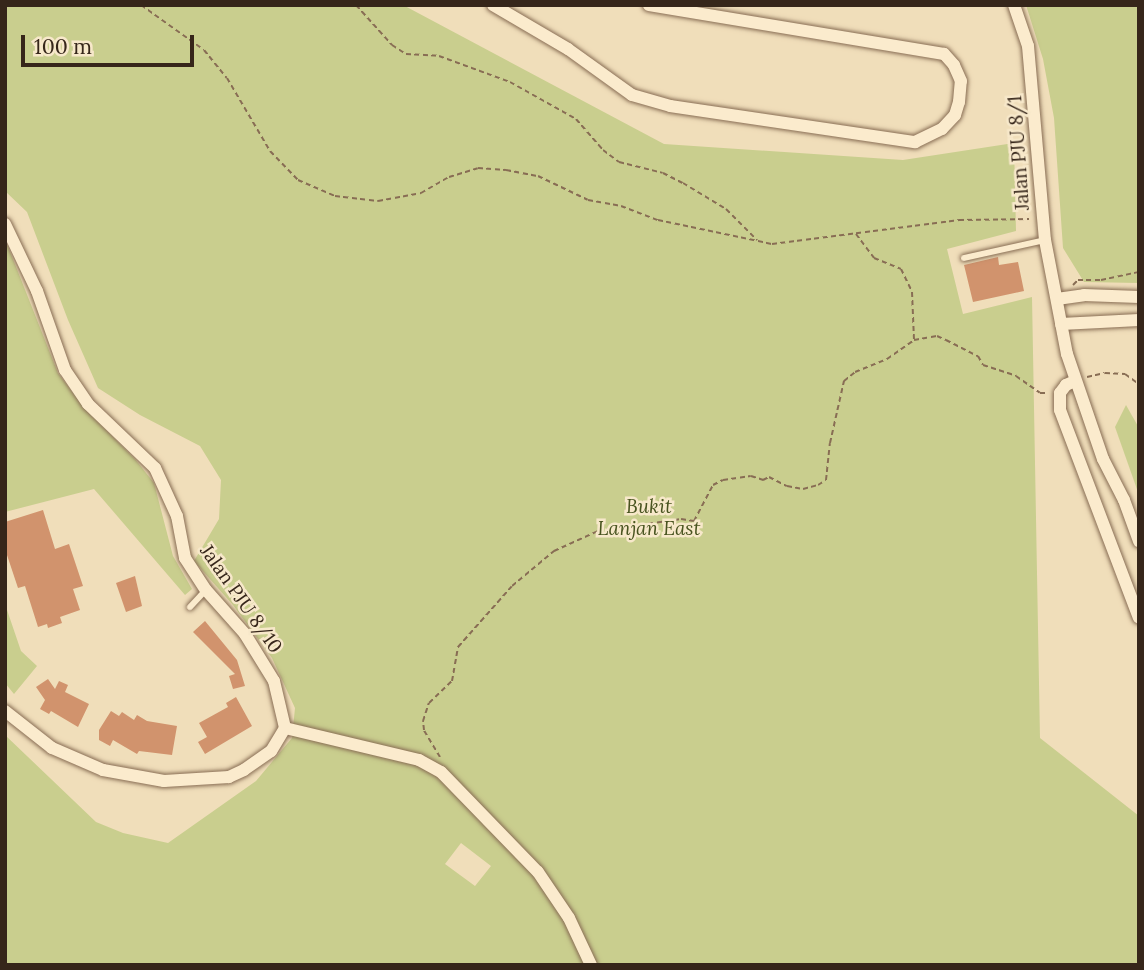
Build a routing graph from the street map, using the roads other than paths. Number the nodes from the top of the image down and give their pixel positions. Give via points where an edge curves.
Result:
1 (493, 5) edge
2 (649, 5) edge
3 (1014, 5) edge
4 (664, 7) edge
5 (5, 224) edge
6 (1045, 240) junction
7 (964, 258) dead end
8 (1139, 297) edge
9 (1056, 299) junction
10 (1139, 320) edge
11 (1061, 324) junction
12 (1075, 381) junction
13 (1139, 541) edge
14 (206, 590) junction
15 (190, 607) dead end
16 (1139, 618) edge
17 (5, 711) edge
18 (285, 728) junction
19 (591, 965) edge

1 - 4 street via 568,49 632,95 670,106 915,142 942,129 960,102 961,80 944,54
2 - 4 street
3 - 6 street, Jalan PJU 8/1 via 1028,46 1034,86 1034,136
5 - 14 street, Jalan PJU 8/10 via 37,291 65,370 88,404 155,468 177,516 184,558
6 - 7 lane
6 - 9 street, Jalan PJU 8/1
8 - 9 street
9 - 11 street, Jalan PJU 8/1
10 - 11 street
11 - 12 street, Jalan PJU 8/1
12 - 13 street, Jalan PJU 8/1
12 - 16 street via 1060,393 1060,410
14 - 15 lane
14 - 18 street, Jalan PJU 8/10 via 245,634 274,681
17 - 18 street via 52,748 103,770 164,781 229,777 244,771 271,751
18 - 19 street via 419,760 441,772 538,872 569,918

